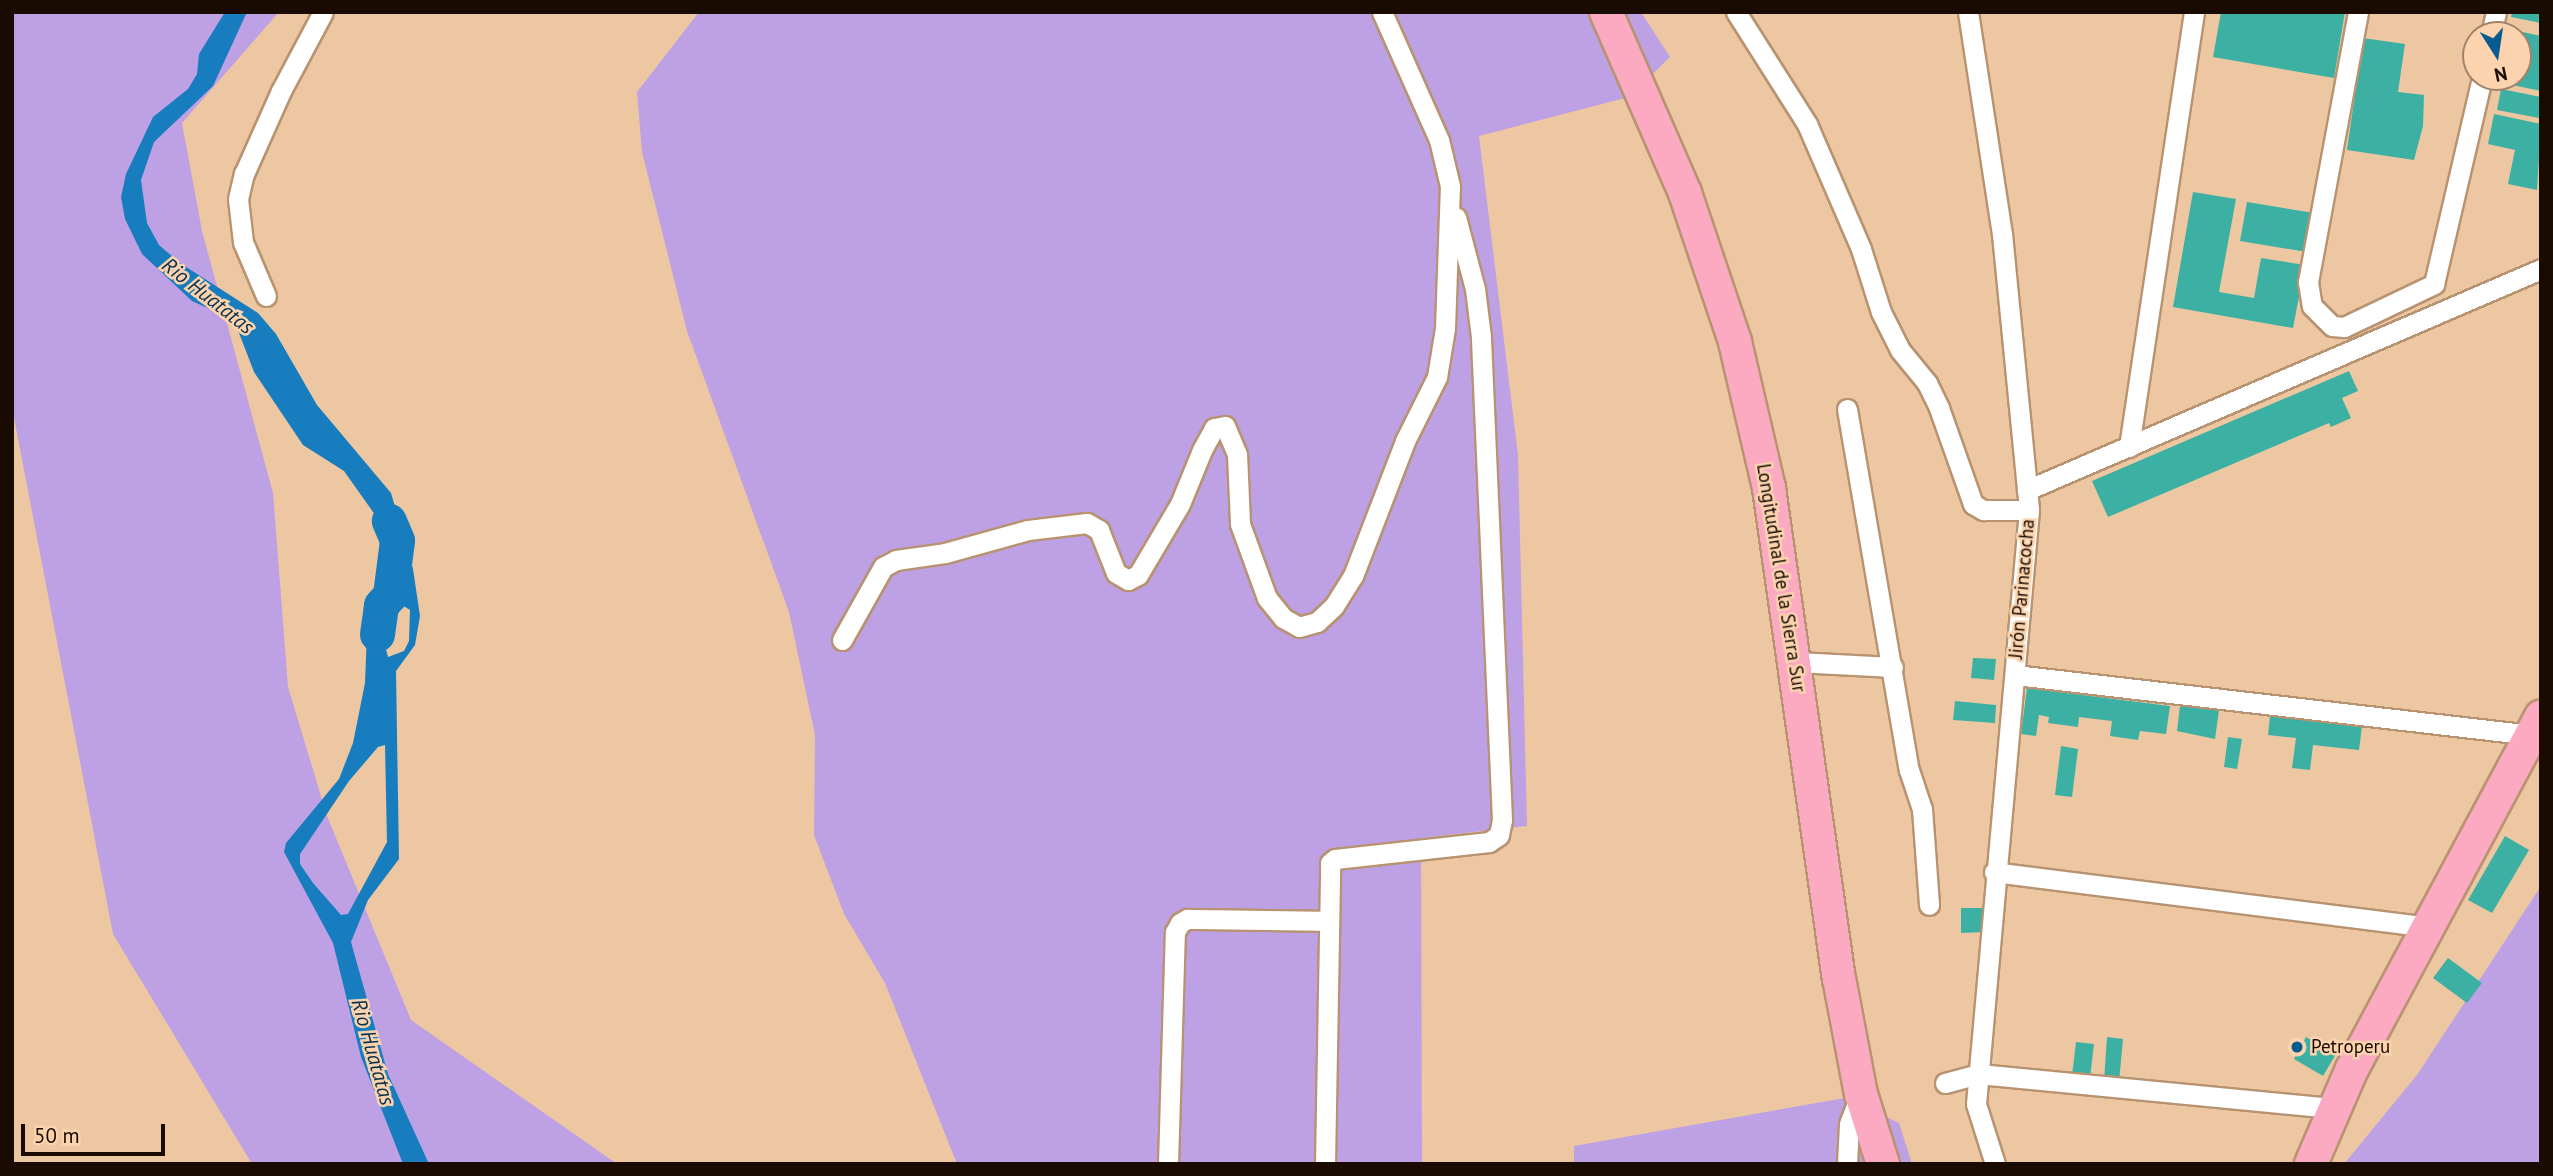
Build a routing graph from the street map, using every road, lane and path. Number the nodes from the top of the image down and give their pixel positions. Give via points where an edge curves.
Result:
1 (323, 12) edge
2 (1382, 12) edge
3 (1606, 12) edge
4 (1736, 12) edge
5 (1968, 12) edge
6 (2194, 12) edge
7 (2358, 12) edge
8 (2479, 91) edge
9 (1450, 192) junction
10 (2540, 267) edge
11 (266, 296) dead end
12 (1847, 409) dead end
13 (2129, 447) junction
14 (2028, 500) junction
15 (842, 640) dead end
16 (1796, 662) junction
17 (1893, 667) junction
18 (2015, 675) junction
19 (2536, 726) edge
20 (1994, 872) junction
21 (1929, 905) dead end
22 (1328, 921) junction
23 (2428, 927) junction
24 (1979, 1074) junction
25 (1945, 1083) dead end
26 (1861, 1094) junction
27 (2334, 1108) junction
28 (1168, 1164) edge
29 (1325, 1164) edge
30 (1847, 1164) edge
31 (1882, 1164) edge
32 (1995, 1164) edge
33 (2311, 1164) edge

1 - 11 street via 281,91 244,174 238,199 243,242
2 - 9 street via 1439,140
3 - 16 main road, Longitudinal de la Sierra Sur via 1685,193 1735,342 1769,488
4 - 14 street via 1807,124 1861,249 1881,312 1899,350 1939,408 1973,504 1983,510
5 - 14 street, Jirón Parinacocha via 2002,234
6 - 13 street
7 - 8 street via 2308,282 2312,306 2332,326 2344,327 2434,284
9 - 15 street via 1445,328 1437,377 1405,442 1353,576 1334,606 1317,622 1299,627 1283,618 1267,598 1240,524 1237,454 1225,426 1214,428 1180,504 1138,575 1128,580 1116,573 1099,530 1087,523 1028,530 945,554 896,560 883,567
9 - 22 street via 1475,289 1481,337 1502,820 1499,835 1489,842 1335,859 1328,872
10 - 13 street
12 - 17 street
13 - 14 street
14 - 18 street, Jirón Parinacocha
16 - 17 street
16 - 26 main road, Longitudinal de la Sierra Sur via 1839,978
17 - 21 street via 1909,770 1922,809
18 - 19 street
18 - 20 street, Jirón Parinacocha
19 - 23 main road
20 - 23 street
20 - 24 street, Jirón Parinacocha
22 - 28 street via 1187,919 1180,923 1175,932
22 - 29 street
23 - 27 main road
24 - 25 street
24 - 27 street
24 - 32 street, Jirón Parinacocha via 1978,1114
26 - 30 street via 1849,1124
26 - 31 main road, Longitudinal de la Sierra Sur
27 - 33 main road

